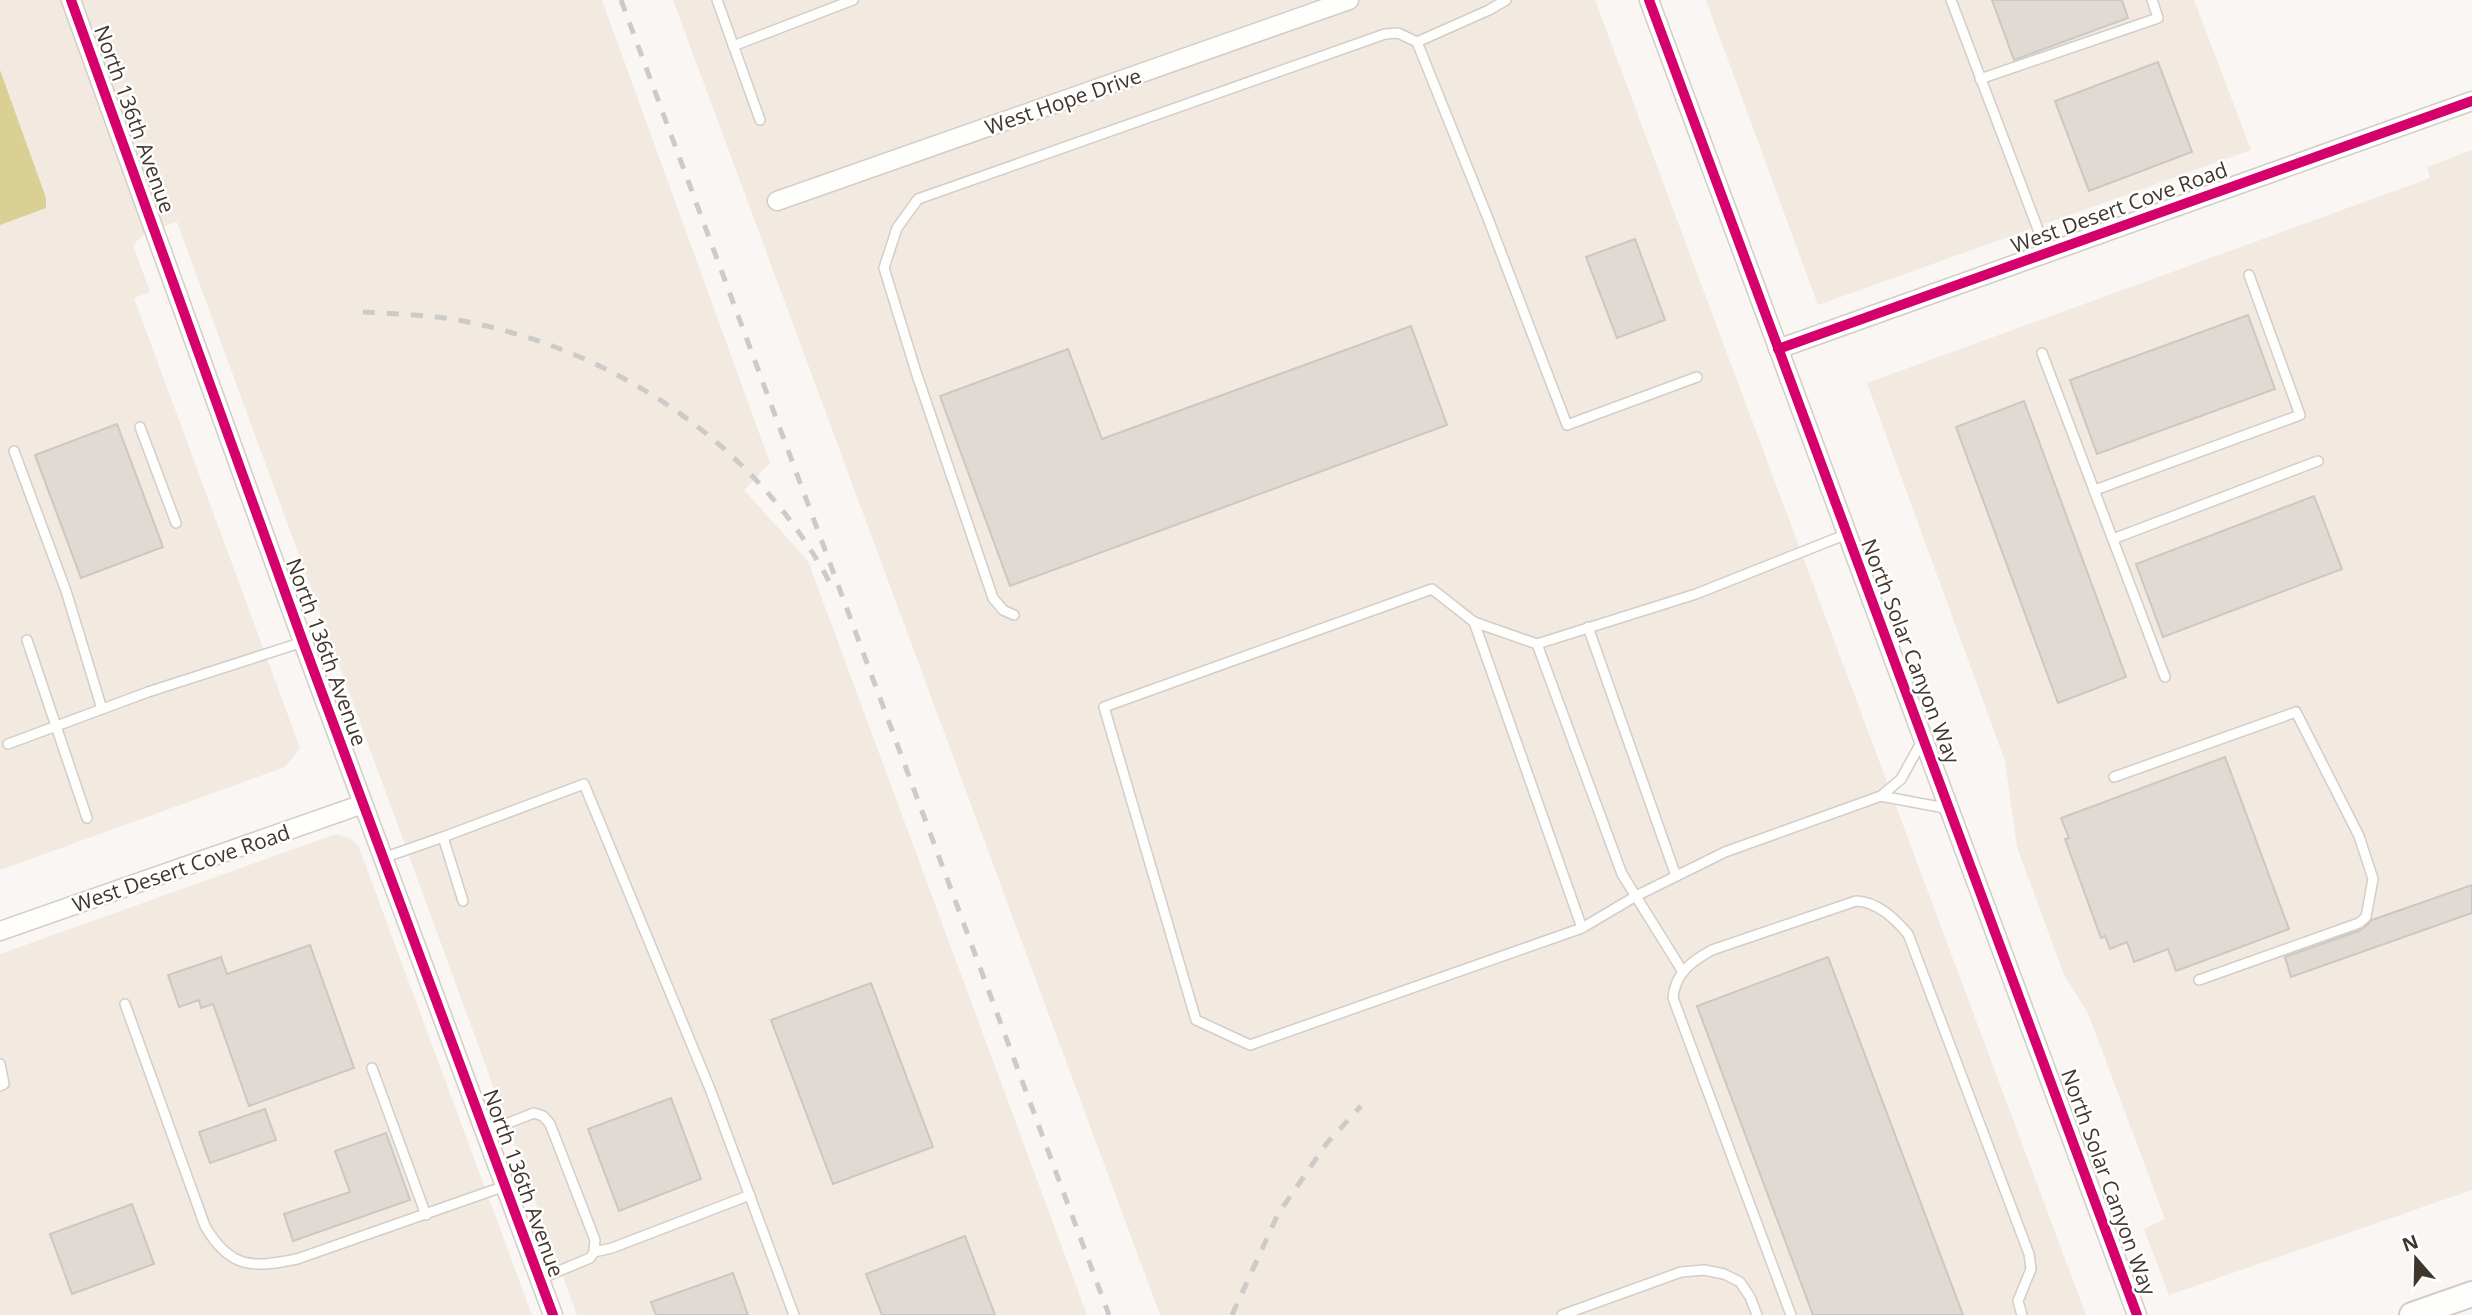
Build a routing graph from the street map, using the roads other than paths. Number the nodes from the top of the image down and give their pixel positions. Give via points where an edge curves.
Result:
1 (71, 0) edge
2 (717, 0) edge
3 (853, 0) edge
4 (1349, 0) edge
5 (1506, 0) edge
6 (1649, 0) edge
7 (1951, 0) edge
8 (2152, 0) edge
9 (1417, 42) junction
10 (733, 46) junction
11 (1980, 79) junction
12 (2472, 101) edge
13 (760, 120) dead end
14 (777, 201) dead end
15 (2047, 253) junction
16 (2249, 275) dead end
17 (1778, 349) junction
18 (2042, 353) dead end
19 (1697, 377) dead end
20 (140, 427) dead end
21 (14, 451) dead end
22 (2318, 461) dead end
23 (2095, 490) junction
24 (176, 523) dead end
25 (1847, 534) junction
26 (2113, 539) junction
27 (1014, 615) dead end
28 (1474, 622) junction
29 (1588, 627) junction
30 (27, 640) dead end
31 (303, 642) junction
32 (1536, 644) junction
33 (2165, 677) dead end
34 (102, 709) junction
35 (57, 726) junction
36 (1923, 739) junction
37 (8, 744) dead end
38 (2114, 778) dead end
39 (1881, 796) junction
40 (363, 804) junction
41 (1950, 809) junction
42 (87, 818) dead end
43 (443, 837) junction
44 (383, 858) junction
45 (1676, 876) junction
46 (1636, 896) junction
47 (463, 901) dead end
48 (1582, 928) junction
49 (0, 931) edge
50 (1683, 972) junction
51 (2199, 980) dead end
52 (125, 1004) dead end
53 (0, 1065) edge
54 (372, 1068) dead end
55 (0, 1086) edge
56 (485, 1132) junction
57 (505, 1186) junction
58 (750, 1195) junction
59 (426, 1214) junction
60 (594, 1252) junction
61 (540, 1279) junction
62 (2472, 1294) edge
63 (553, 1315) edge
64 (794, 1315) edge
65 (1562, 1315) edge
66 (1757, 1315) edge
67 (1791, 1315) edge
68 (2022, 1315) edge
69 (2137, 1315) edge
70 (2412, 1315) edge

1 - 31 street, North 136th Avenue
2 - 10 lane
3 - 10 lane
4 - 14 street, West Hope Drive
5 - 9 lane
6 - 17 street, North Solar Canyon Way
7 - 11 lane
8 - 11 lane via 2158,18
9 - 19 lane via 1567,425
9 - 27 lane via 1398,33 1385,34 918,199 907,212 884,268 993,598
10 - 13 lane
11 - 15 lane
12 - 15 street, West Desert Cove Road
15 - 17 street, West Desert Cove Road
16 - 23 lane via 2300,415
17 - 25 street, North Solar Canyon Way
18 - 23 lane
20 - 24 lane
21 - 34 lane via 66,591
22 - 26 lane
23 - 26 lane
25 - 29 lane via 1696,594
25 - 36 street, North Solar Canyon Way
26 - 33 lane
28 - 32 lane
28 - 48 lane
28 - 48 lane via 1432,589 1104,707 1196,1020 1250,1045
29 - 32 lane
29 - 45 lane
30 - 35 lane
31 - 34 lane
31 - 40 street, North 136th Avenue
32 - 46 lane via 1622,874
34 - 35 lane
35 - 37 lane
35 - 42 lane
36 - 39 lane via 1901,779
36 - 41 street, North Solar Canyon Way
38 - 51 lane via 2296,712 2359,836 2373,879 2367,917
39 - 41 lane
39 - 45 lane via 1725,852
40 - 44 street, North 136th Avenue
40 - 49 street, West Desert Cove Road
41 - 69 street, North Solar Canyon Way
43 - 44 lane
43 - 47 lane
43 - 58 lane via 584,784
44 - 56 street, North 136th Avenue
45 - 46 lane
46 - 48 lane
46 - 50 lane
50 - 67 lane via 1673,998
50 - 68 lane via 1713,950 1856,901 1877,906 1895,919 1908,934 2029,1254 2031,1269 2018,1301
52 - 59 lane via 205,1226 228,1255 244,1263 297,1259
53 - 55 lane via 4,1084
54 - 59 lane
56 - 57 street, North 136th Avenue
56 - 60 lane via 534,1113 543,1116 595,1240
57 - 59 lane
57 - 61 street, North 136th Avenue
58 - 60 lane
58 - 64 lane
60 - 61 lane via 590,1258
61 - 63 street, North 136th Avenue
62 - 70 main road
65 - 66 lane via 1681,1272 1704,1270 1740,1282

